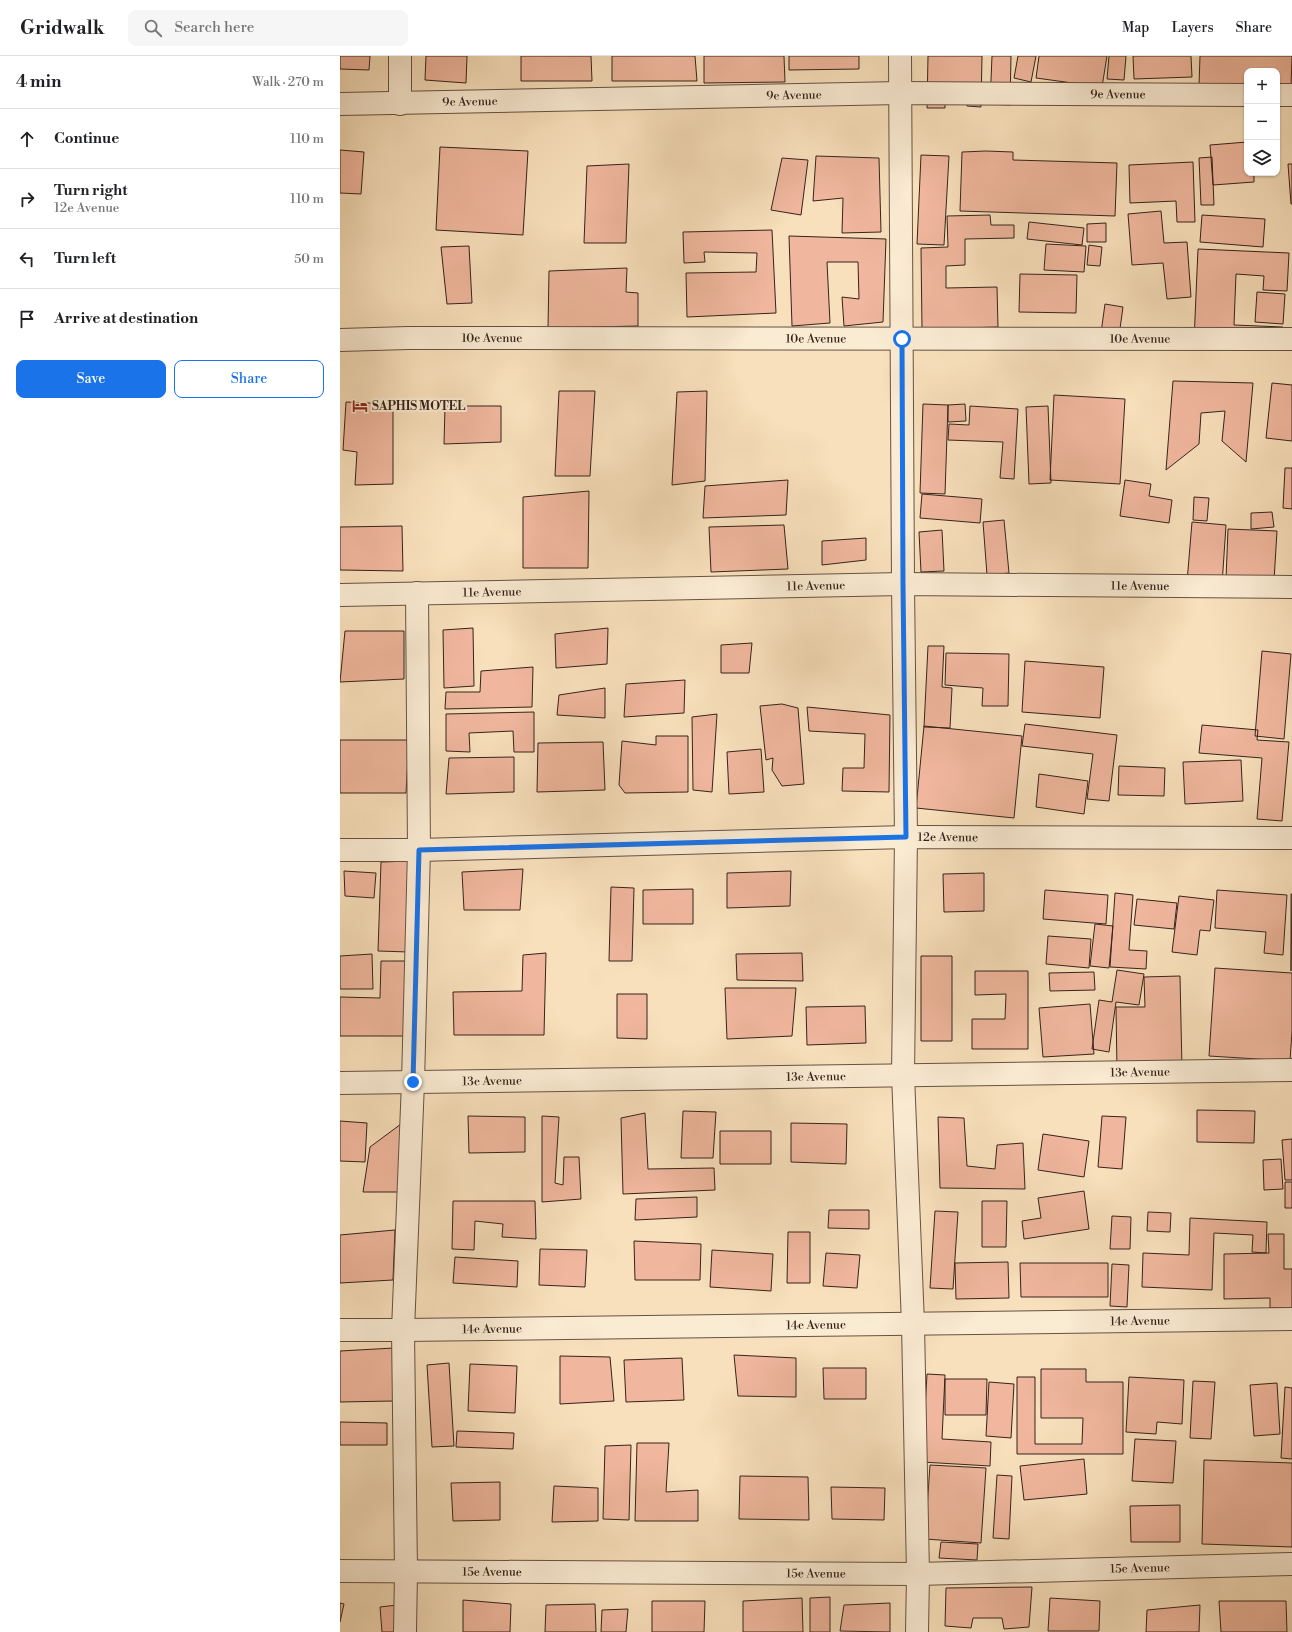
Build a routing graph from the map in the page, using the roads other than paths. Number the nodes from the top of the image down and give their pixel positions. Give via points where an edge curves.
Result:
1 (400, 56) edge
2 (900, 56) edge
3 (900, 93) junction
4 (1244, 95) edge
5 (1280, 95) edge
6 (1292, 95) edge
7 (340, 104) edge
8 (400, 104) junction
9 (902, 339) junction
10 (1292, 339) edge
11 (340, 340) edge
12 (903, 584) junction
13 (1292, 586) edge
14 (417, 593) junction
15 (340, 595) edge
16 (906, 837) junction
17 (1292, 838) edge
18 (340, 850) edge
19 (419, 850) junction
20 (1292, 1070) edge
21 (903, 1075) junction
22 (413, 1082) junction
23 (340, 1083) edge
24 (1292, 1319) edge
25 (914, 1324) junction
26 (340, 1330) edge
27 (403, 1330) junction
28 (1292, 1564) edge
29 (340, 1571) edge
30 (406, 1572) junction
31 (918, 1574) junction
32 (404, 1632) edge
33 (917, 1632) edge

1 - 8 street
2 - 3 street
3 - 4 street, 9e Avenue
3 - 8 street, 9e Avenue
3 - 9 street
5 - 6 street
7 - 8 street, 9e Avenue
9 - 10 street, 10e Avenue
9 - 11 street, 10e Avenue
9 - 12 street
12 - 13 street, 11e Avenue
12 - 14 street, 11e Avenue
12 - 16 street
14 - 15 street, 11e Avenue
14 - 19 street
16 - 17 street, 12e Avenue
16 - 19 street, 12e Avenue
16 - 21 street
18 - 19 street, 12e Avenue
19 - 22 street
20 - 21 street, 13e Avenue
21 - 22 street, 13e Avenue
21 - 25 street
22 - 23 street, 13e Avenue
22 - 27 street
24 - 25 street, 14e Avenue
25 - 27 street, 14e Avenue
25 - 31 street
26 - 27 street, 14e Avenue
27 - 30 street
28 - 31 street, 15e Avenue
29 - 30 street, 15e Avenue
30 - 31 street, 15e Avenue
30 - 32 street
31 - 33 street

